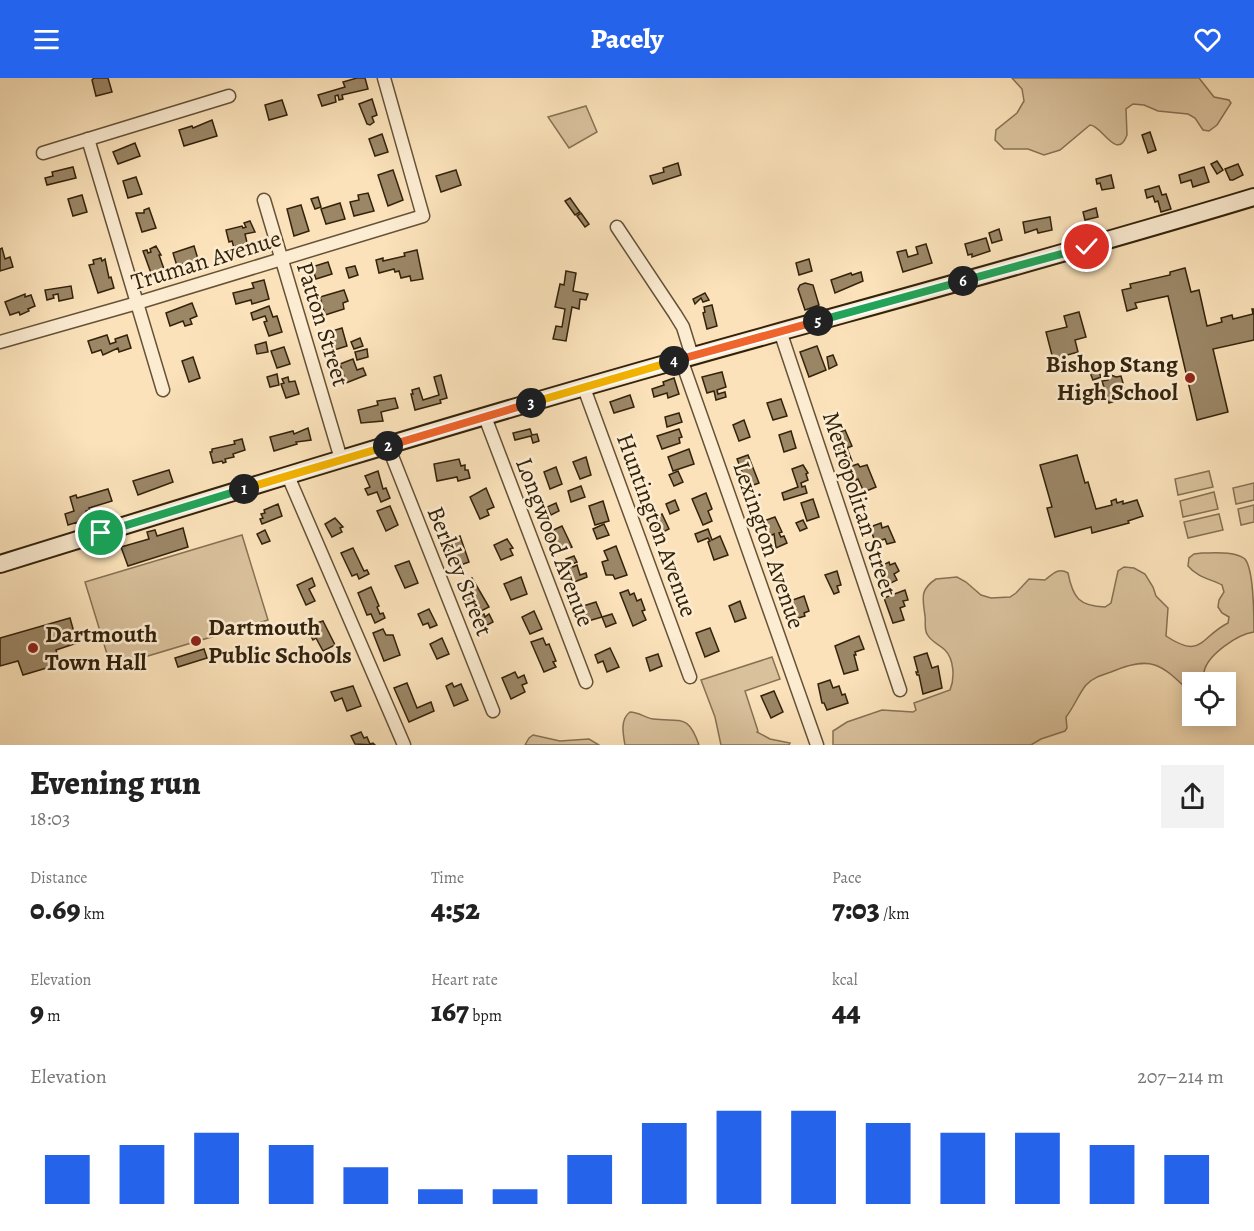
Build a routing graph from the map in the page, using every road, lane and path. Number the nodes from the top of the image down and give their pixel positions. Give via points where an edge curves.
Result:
1 (384, 78) edge
2 (229, 96) dead end
3 (88, 140) junction
4 (43, 153) dead end
5 (1254, 197) edge
6 (264, 200) dead end
7 (617, 226) dead end
8 (282, 259) junction
9 (137, 303) junction
10 (780, 331) junction
11 (0, 342) edge
12 (687, 358) junction
13 (584, 388) junction
14 (163, 390) dead end
15 (485, 417) junction
16 (388, 446) junction
17 (342, 459) junction
18 (288, 476) junction
19 (0, 564) edge
20 (690, 677) dead end
21 (586, 682) dead end
22 (900, 690) dead end
23 (494, 711) dead end
24 (404, 745) edge
25 (818, 745) edge

1 - 8 street, Truman Avenue via 423,216
2 - 3 street
3 - 4 street
3 - 9 street
5 - 10 main road
6 - 8 street, Patton Street
7 - 12 street, Lexington Avenue via 683,327
8 - 9 street, Truman Avenue
8 - 17 street, Patton Street
9 - 11 street, Truman Avenue
9 - 14 street
10 - 12 main road
10 - 22 street, Metropolitan Street
12 - 13 main road
12 - 25 street, Lexington Avenue
13 - 15 main road
13 - 20 street, Huntington Avenue
15 - 16 main road
15 - 21 street, Longwood Avenue
16 - 17 main road
16 - 23 street, Berkley Street
17 - 18 main road
18 - 19 main road
18 - 24 street

